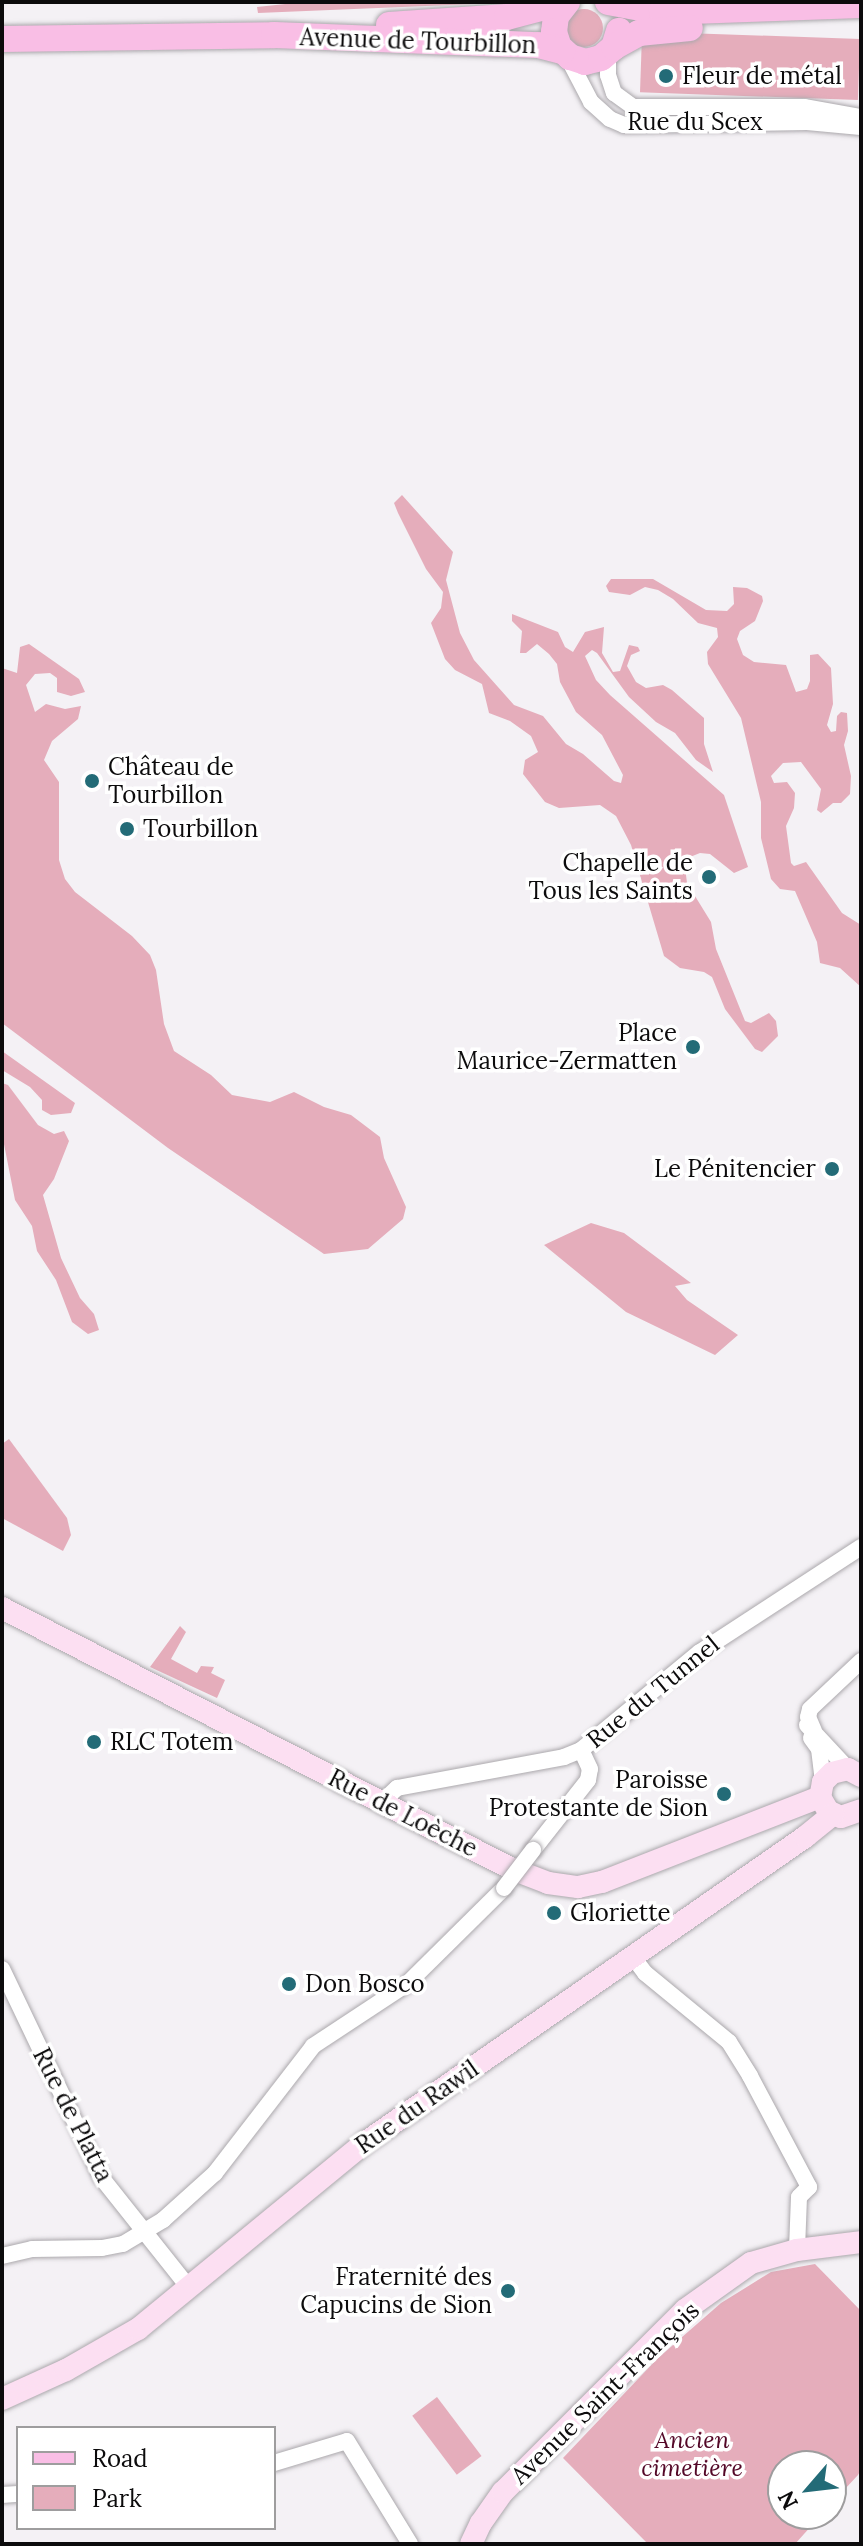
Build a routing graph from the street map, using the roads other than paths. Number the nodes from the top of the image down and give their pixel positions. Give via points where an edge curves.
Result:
1 (566, 2) edge
2 (607, 2) edge
3 (861, 5) edge
4 (861, 23) edge
5 (274, 35) junction
6 (2, 39) edge
7 (611, 50) junction
8 (564, 52) junction
9 (861, 117) edge
10 (861, 127) edge
11 (861, 1547) edge
12 (2, 1608) edge
13 (861, 1661) edge
14 (814, 1731) junction
15 (581, 1750) junction
16 (854, 1773) edge
17 (825, 1798) junction
18 (382, 1802) junction
19 (861, 1810) edge
20 (633, 1957) junction
21 (2, 1969) edge
22 (144, 2233) junction
23 (861, 2242) edge
24 (797, 2250) junction
25 (2, 2256) edge
26 (190, 2289) junction
27 (2, 2399) edge
28 (276, 2462) edge
29 (410, 2544) edge
30 (471, 2544) edge

1 - 5 main road, Avenue de Tourbillon via 507,17
1 - 8 main road via 553,26
2 - 3 main road via 662,12
2 - 7 main road via 619,24
4 - 7 main road via 651,30
5 - 6 main road, Avenue de Tourbillon
5 - 8 main road, Avenue de Tourbillon via 538,45
7 - 8 main road, Avenue de Tourbillon via 585,62
7 - 9 street, Rue du Scex via 608,75 614,93 633,107 804,107
8 - 10 street, Rue du Scex via 591,102 624,125 807,122
11 - 15 street, Rue du Tunnel via 713,1642
12 - 18 street, Rue de Loèche
13 - 14 street via 810,1709
14 - 16 street
14 - 17 street via 800,1719 819,1749
15 - 18 street, Rue du Tunnel via 397,1788
15 - 22 street, bridge via 590,1769 588,1780 504,1888 407,1984 313,2046 204,2186
16 - 17 street via 832,1773
17 - 18 street, Rue de Loèche via 578,1887 529,1877
17 - 19 street via 849,1817
17 - 20 street, Rue du Rawil
20 - 24 street via 645,1973 729,2042 750,2076 809,2187 799,2197
20 - 26 street, Rue du Rawil via 366,2142
21 - 22 street, Rue de Platta via 80,2139 101,2177
22 - 25 street via 102,2248 32,2249
22 - 26 street, Rue de Platta
23 - 24 street, Avenue Saint-François
24 - 30 street, Avenue Saint-François via 751,2263 685,2310 489,2510
26 - 27 street, Rue du Rawil via 118,2342
28 - 29 street via 347,2441

